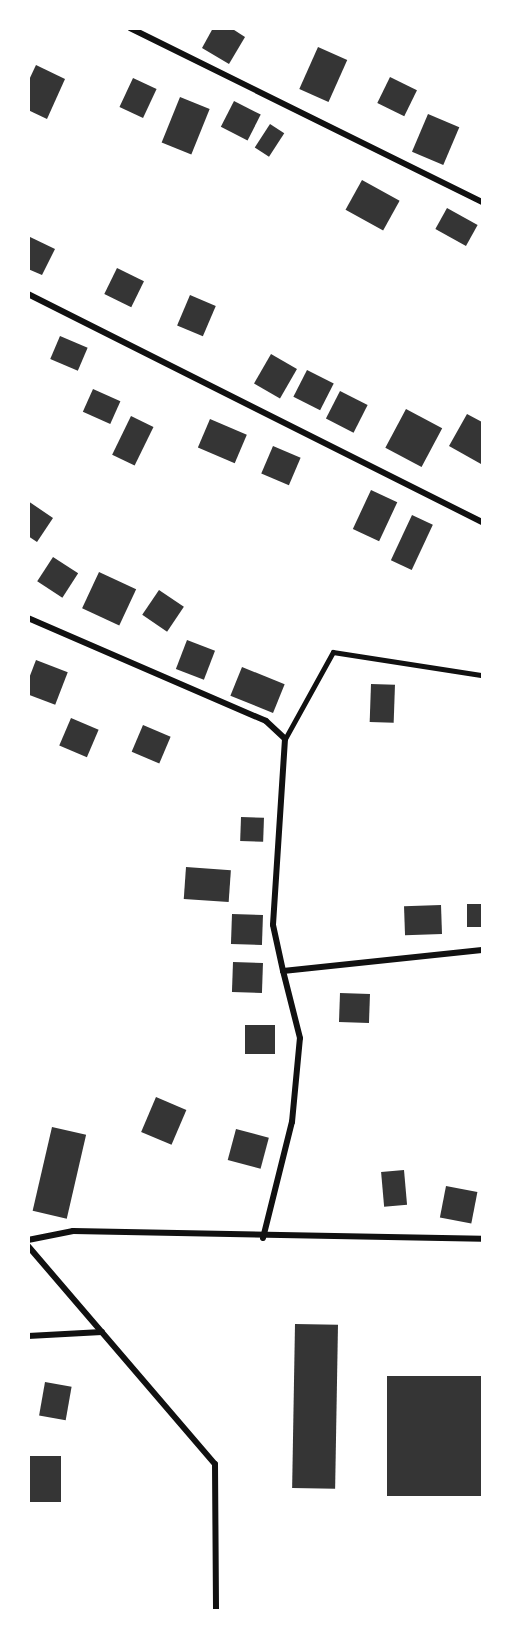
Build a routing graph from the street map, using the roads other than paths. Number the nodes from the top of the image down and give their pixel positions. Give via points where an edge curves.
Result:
1 (130, 28) edge
2 (483, 202) edge
3 (28, 294) edge
4 (483, 522) edge
5 (28, 618) edge
6 (483, 675) edge
7 (285, 739) junction
8 (483, 950) edge
9 (284, 971) junction
10 (263, 1238) junction
11 (483, 1239) edge
12 (28, 1240) edge
13 (28, 1246) edge
14 (102, 1332) junction
15 (28, 1336) edge
16 (216, 1611) edge

1 - 2 street
3 - 4 street
5 - 7 street via 266,721
6 - 7 lane via 333,652
7 - 9 street via 273,925
8 - 9 street via 366,959
9 - 10 street via 300,1038 292,1122
10 - 11 street
10 - 12 street via 73,1231
13 - 14 street
14 - 15 street
14 - 16 street via 215,1464

